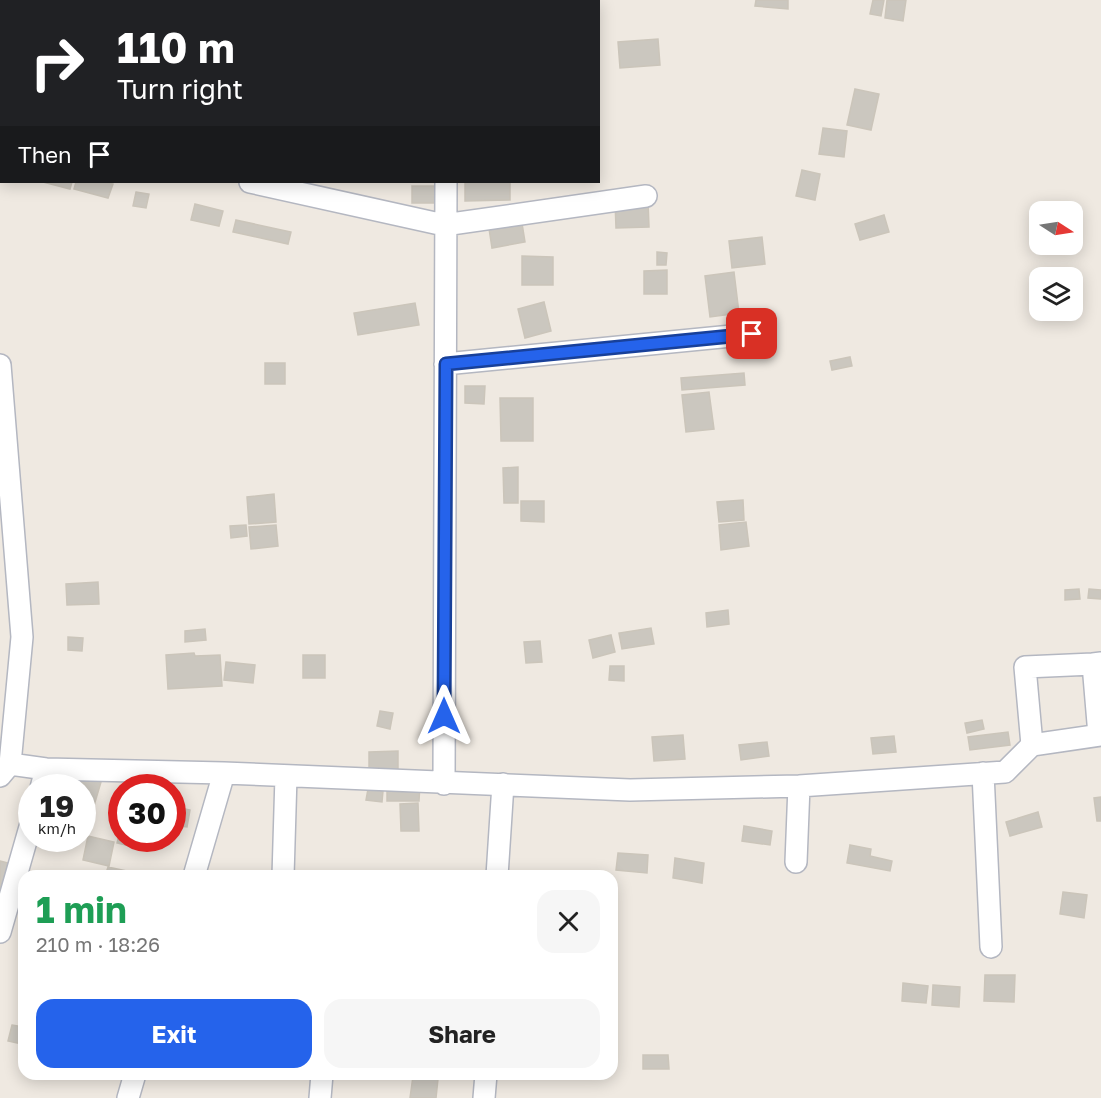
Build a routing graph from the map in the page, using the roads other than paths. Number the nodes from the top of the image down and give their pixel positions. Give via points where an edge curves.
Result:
1 (255, 183) edge
2 (446, 183) edge
3 (646, 196) dead end
4 (444, 225) junction
5 (752, 334) dead end
6 (446, 364) junction
7 (0, 365) edge
8 (1097, 663) edge
9 (7, 717) edge
10 (1100, 735) edge
11 (1032, 745) junction
12 (5, 770) edge
13 (224, 773) junction
14 (983, 773) junction
15 (24, 774) edge
16 (286, 776) junction
17 (96, 777) edge
18 (444, 783) junction
19 (503, 784) junction
20 (799, 786) junction
21 (23, 852) edge
22 (796, 862) dead end
23 (196, 870) edge
24 (283, 870) edge
25 (497, 870) edge
26 (0, 932) edge
27 (991, 947) dead end
28 (133, 1080) edge
29 (322, 1080) edge
30 (486, 1080) edge
31 (128, 1098) edge
32 (320, 1098) edge
33 (484, 1098) edge

1 - 4 street
2 - 4 street
3 - 4 street
4 - 6 street
5 - 6 street
6 - 18 street
7 - 9 street via 22,638
8 - 10 street
8 - 11 street via 1025,667
9 - 12 street
10 - 11 street
11 - 14 street via 1005,772
12 - 15 street
13 - 16 street
13 - 17 street
13 - 23 street
14 - 20 street
14 - 27 street
16 - 18 street
16 - 24 street
18 - 19 street
19 - 20 street via 630,789
19 - 25 street
20 - 22 street
21 - 26 street
28 - 31 street
29 - 32 street
30 - 33 street

